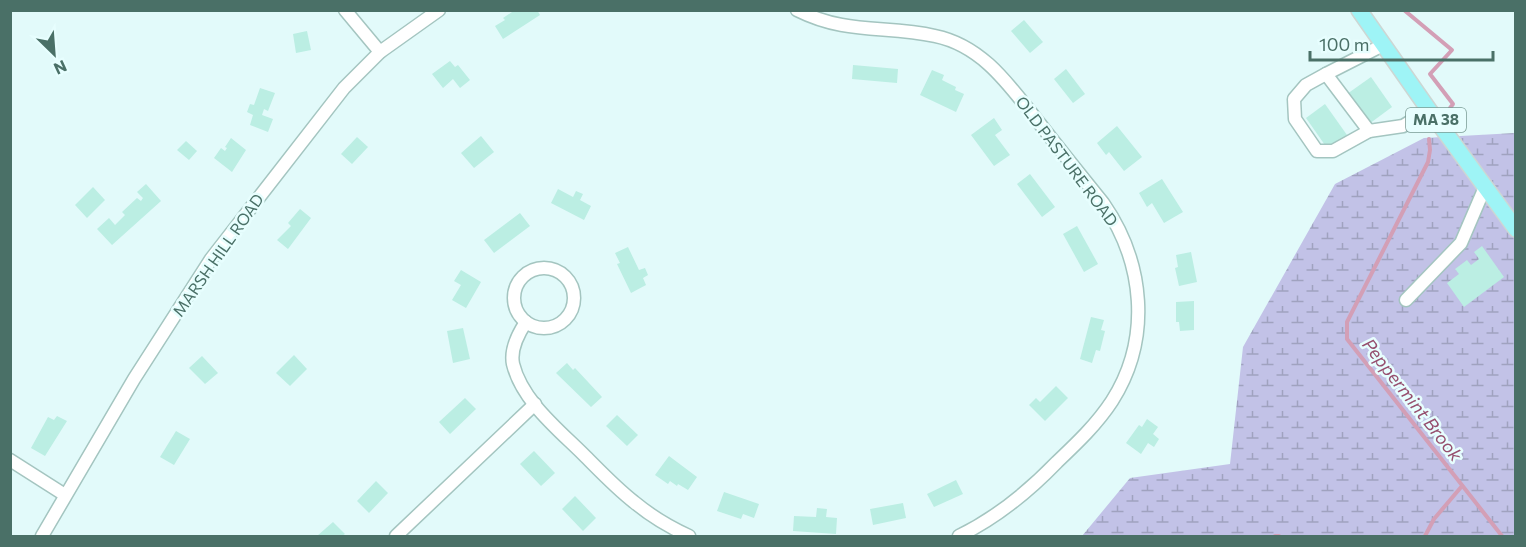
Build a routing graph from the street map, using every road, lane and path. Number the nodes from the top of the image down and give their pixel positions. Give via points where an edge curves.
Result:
1 (345, 10) edge
2 (439, 10) edge
3 (797, 10) edge
4 (1359, 10) edge
5 (1383, 45) junction
6 (380, 52) junction
7 (1326, 74) junction
8 (1429, 110) junction
9 (1369, 131) junction
10 (1485, 188) junction
11 (1515, 228) edge
12 (1406, 300) dead end
13 (526, 322) junction
14 (535, 404) junction
15 (10, 460) edge
16 (65, 495) junction
17 (42, 537) edge
18 (396, 537) edge
19 (688, 537) edge
20 (958, 537) edge

1 - 6 street
2 - 6 street, MARSH HILL ROAD
3 - 20 street, OLD PASTURE ROAD via 848,28 932,35 972,50 1003,78 1103,203 1130,253 1138,290 1138,328 1129,366 1112,400 1084,436 1041,478 1009,505
4 - 5 main road, MA 38
5 - 7 street
5 - 8 main road, MA 38
6 - 16 street, MARSH HILL ROAD via 344,88 211,259
7 - 9 street
7 - 9 street via 1306,85 1294,99 1295,119 1317,151 1333,151
8 - 9 street via 1403,126
8 - 10 main road, MA 38
10 - 11 main road, MA 38
10 - 12 street via 1461,243
13 - 13 street via 546,328 566,319 574,299 571,285 562,274 542,268 528,273 519,283 515,304
13 - 14 street via 515,342 513,363
14 - 18 street
14 - 19 street via 624,494
15 - 16 street
16 - 17 street, MARSH HILL ROAD

